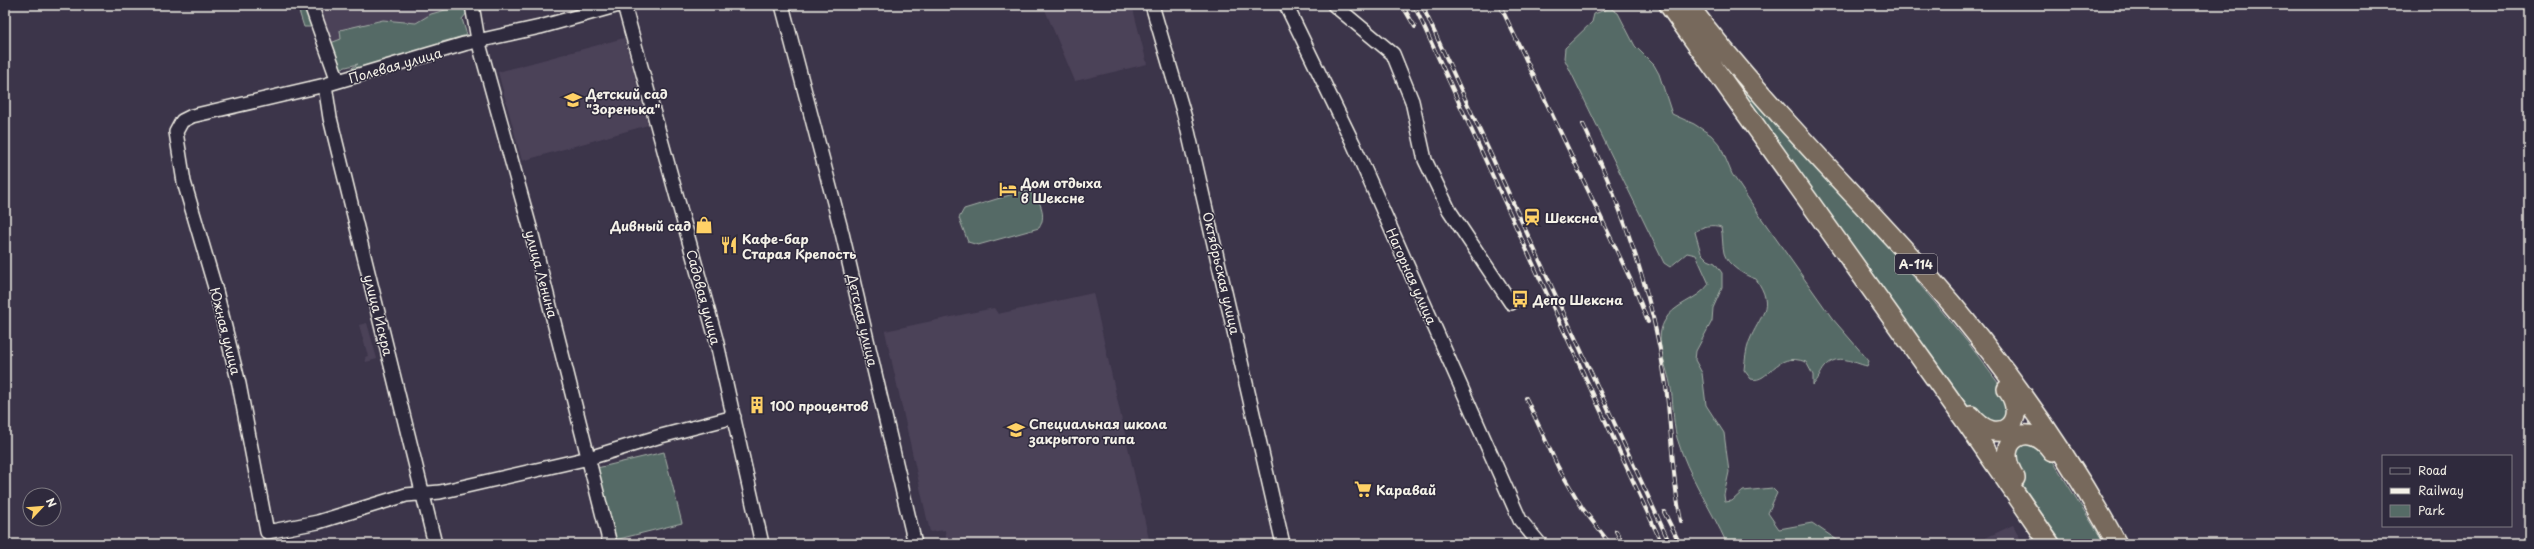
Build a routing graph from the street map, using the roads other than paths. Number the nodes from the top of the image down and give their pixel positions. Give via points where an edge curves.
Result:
1 (311, 5) edge
2 (472, 5) edge
3 (620, 5) edge
4 (624, 5) edge
5 (782, 5) edge
6 (1152, 5) edge
7 (1286, 5) edge
8 (1334, 5) edge
9 (1669, 5) edge
10 (1688, 5) edge
11 (478, 40) junction
12 (338, 81) junction
13 (325, 85) junction
14 (176, 132) joint
15 (1846, 187) junction
16 (1862, 276) junction
17 (1511, 303) dead end
18 (734, 417) junction
19 (589, 458) junction
20 (424, 494) junction
21 (435, 544) edge
22 (610, 544) edge
23 (762, 544) edge
24 (915, 544) edge
25 (1283, 544) edge
26 (1540, 544) edge
27 (2050, 544) edge
28 (2058, 544) edge
29 (2110, 544) edge
30 (2117, 544) edge

1 - 12 street
2 - 11 street, улица Ленина
3 - 11 street, Полевая улица via 540,27
4 - 18 street, Садовая улица via 716,339
5 - 24 street, Детская улица via 842,233
6 - 25 street, Октябрьская улица via 1185,118
7 - 26 street, Нагорная улица via 1362,165 1520,520
8 - 17 street via 1393,54 1412,101 1425,160 1448,210
9 - 16 highway, А-114
10 - 15 highway, А-114 via 1760,94
11 - 12 street, Полевая улица
11 - 19 street, улица Ленина
12 - 13 street, Полевая улица
13 - 14 street, Полевая улица via 192,116 182,121
13 - 20 street, улица Искра via 331,125
14 - 20 street, Южная улица via 184,182 216,291 239,384 267,532 318,522 406,495
15 - 16 highway, А-114 via 2010,393 2016,410 2010,425 1992,432 1979,426 1916,340
15 - 30 highway, А-114 via 1928,277 1997,362 2065,459
16 - 27 highway, А-114
18 - 19 street
18 - 23 street, Садовая улица
19 - 20 street
19 - 22 street, улица Ленина
20 - 21 street, улица Искра
28 - 29 highway via 2006,463 2009,445 2025,435 2037,437 2048,446

